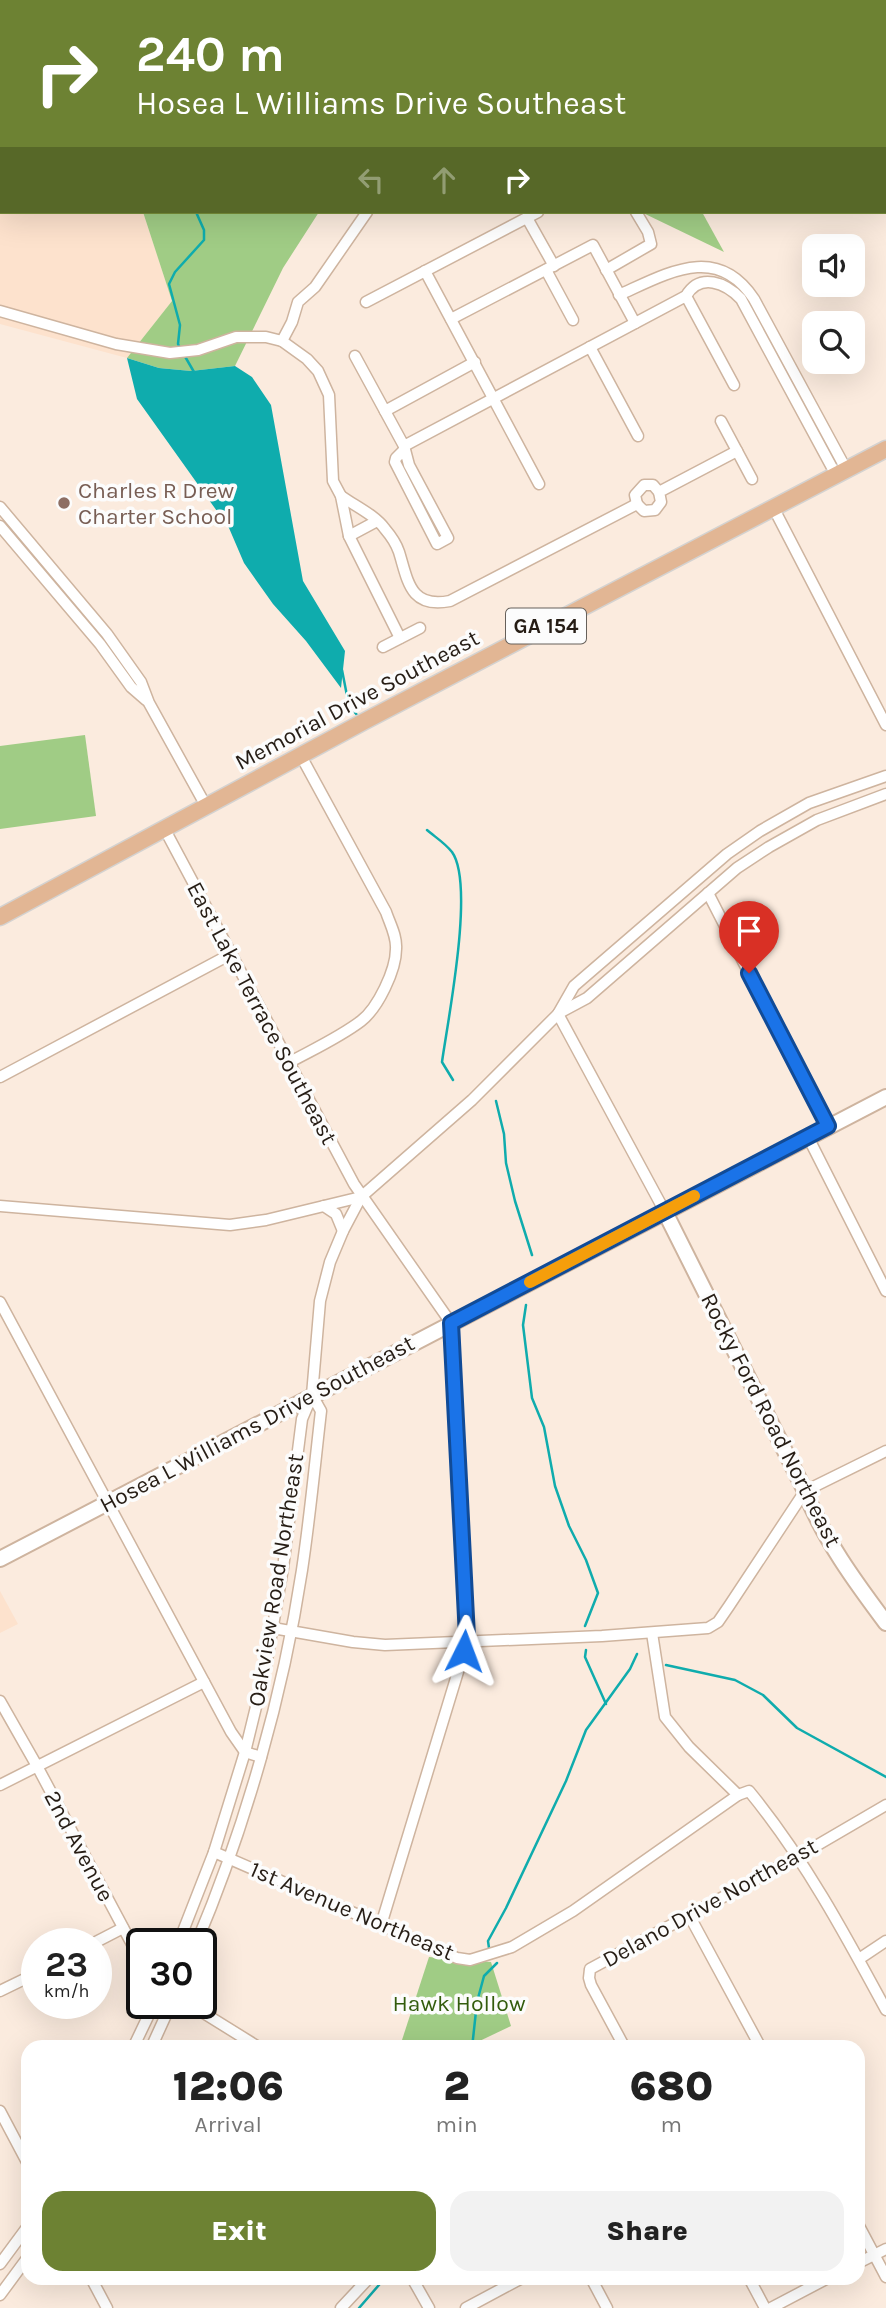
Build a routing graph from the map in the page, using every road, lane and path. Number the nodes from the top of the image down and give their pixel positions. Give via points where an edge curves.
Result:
1 (366, 214) edge
2 (534, 214) edge
3 (637, 214) edge
4 (527, 218) junction
5 (550, 268) junction
6 (696, 268) junction
7 (606, 270) junction
8 (425, 271) junction
9 (699, 283) junction
10 (619, 295) junction
11 (686, 296) junction
12 (366, 302) dead end
13 (0, 311) edge
14 (451, 319) junction
15 (573, 320) dead end
16 (635, 323) junction
17 (282, 341) junction
18 (590, 347) junction
19 (355, 356) dead end
20 (475, 362) junction
21 (734, 385) dead end
22 (494, 398) junction
23 (385, 411) junction
24 (721, 421) dead end
25 (638, 436) dead end
26 (404, 448) junction
27 (886, 449) edge
28 (737, 451) junction
29 (841, 472) junction
30 (752, 479) dead end
31 (538, 484) dead end
32 (659, 492) junction
33 (341, 496) junction
34 (636, 504) junction
35 (0, 507) edge
36 (773, 507) junction
37 (377, 521) junction
38 (0, 526) edge
39 (349, 536) junction
40 (437, 544) dead end
41 (420, 628) dead end
42 (400, 638) junction
43 (383, 647) dead end
44 (149, 703) junction
45 (886, 725) edge
46 (301, 756) junction
47 (886, 776) edge
48 (886, 794) edge
49 (206, 806) junction
50 (164, 828) junction
51 (708, 893) junction
52 (0, 917) edge
53 (231, 954) junction
54 (558, 1014) junction
55 (290, 1062) junction
56 (0, 1077) edge
57 (886, 1097) edge
58 (828, 1126) junction
59 (808, 1137) junction
60 (361, 1197) junction
61 (0, 1206) edge
62 (324, 1206) junction
63 (664, 1212) junction
64 (343, 1231) junction
65 (886, 1291) edge
66 (0, 1302) edge
67 (451, 1323) junction
68 (312, 1395) junction
69 (886, 1451) edge
70 (805, 1491) junction
71 (108, 1502) junction
72 (0, 1559) edge
73 (886, 1623) edge
74 (273, 1628) junction
75 (290, 1631) junction
76 (652, 1633) junction
77 (467, 1642) junction
78 (204, 1682) junction
79 (0, 1701) edge
80 (245, 1752) junction
81 (261, 1757) junction
82 (37, 1766) junction
83 (0, 1785) edge
84 (738, 1795) junction
85 (886, 1805) edge
86 (214, 1852) junction
87 (797, 1857) junction
88 (230, 1858) junction
89 (689, 1915) junction
90 (381, 1925) junction
91 (123, 1928) junction
92 (184, 1928) edge
93 (202, 1928) edge
94 (112, 1934) edge
95 (126, 1934) edge
96 (886, 1941) edge
97 (859, 1959) junction
98 (21, 1981) edge
99 (0, 1992) edge
100 (886, 2010) edge
101 (147, 2019) edge
102 (164, 2019) edge
103 (213, 2019) edge
104 (137, 2040) edge
105 (155, 2040) edge
106 (247, 2040) edge
107 (621, 2040) edge
108 (757, 2040) edge
109 (0, 2111) edge
110 (21, 2151) edge
111 (21, 2236) edge
112 (865, 2238) edge
113 (886, 2249) edge
114 (874, 2255) junction
115 (865, 2260) edge
116 (0, 2264) edge
117 (21, 2266) edge
118 (886, 2277) edge
119 (95, 2285) edge
120 (362, 2285) edge
121 (416, 2285) edge
122 (509, 2285) edge
123 (595, 2285) edge
124 (753, 2285) edge
125 (815, 2285) edge
126 (0, 2295) edge
127 (107, 2308) edge
128 (341, 2308) edge
129 (429, 2308) edge
130 (466, 2308) edge
131 (607, 2308) edge
132 (765, 2308) edge
133 (771, 2308) edge

1 - 17 street via 315,287 298,302
2 - 4 street
3 - 7 street via 651,244
4 - 5 street
4 - 8 street
5 - 7 street via 593,245
5 - 14 street
5 - 15 street
6 - 9 street
6 - 10 street via 665,274
6 - 29 street via 714,267 744,282
7 - 10 street
8 - 12 street
8 - 14 street
9 - 11 street
9 - 29 street via 721,284 741,299
10 - 16 street
11 - 16 street
11 - 21 street
13 - 17 street via 116,344 170,353 198,350 236,337
14 - 20 street
16 - 18 street
17 - 33 street via 307,359 325,381 331,409 333,481
18 - 22 street
18 - 25 street
19 - 23 street
20 - 22 street
20 - 23 street
22 - 26 street
22 - 31 street
23 - 26 street
24 - 28 street
26 - 40 street via 448,538
27 - 29 main road, Memorial Drive Southeast / GA 154
28 - 30 street
28 - 32 street
29 - 36 main road, Memorial Drive Southeast / GA 154
32 - 34 street via 653,485 644,485 635,495
32 - 34 street via 661,502 655,510 644,511
33 - 37 street
33 - 39 street
34 - 37 street via 450,601 438,603 418,595 408,584 396,543
35 - 44 street via 107,634 141,682
36 - 45 street
36 - 46 main road, Memorial Drive Southeast / GA 154
37 - 39 street
38 - 44 street
39 - 42 street
41 - 42 street
42 - 43 street
44 - 49 street
46 - 49 main road, Memorial Drive Southeast / GA 154
46 - 55 street via 386,912 396,948 385,987 364,1019
47 - 54 street via 809,803 727,854 574,986
48 - 51 street via 769,846
49 - 50 main road, Memorial Drive Southeast / GA 154
50 - 52 main road, Memorial Drive Southeast / GA 154
50 - 53 street, East Lake Terrace Southeast
51 - 54 street via 587,998
51 - 58 street
53 - 55 street, East Lake Terrace Southeast
53 - 56 street
54 - 60 street via 472,1100
54 - 63 street
55 - 60 street, East Lake Terrace Southeast
57 - 58 street, Hosea L Williams Drive Southeast
58 - 59 street, Hosea L Williams Drive Southeast
59 - 63 street, Hosea L Williams Drive Southeast
59 - 65 street
60 - 62 street
60 - 64 street
60 - 67 street, East Lake Terrace Southeast
61 - 62 street via 230,1225
62 - 64 street via 336,1214
63 - 67 street, Hosea L Williams Drive Southeast
63 - 70 street, Rocky Ford Road Northeast
64 - 68 street via 320,1301
66 - 71 street
67 - 68 street, Hosea L Williams Drive Southeast
67 - 77 street
68 - 71 street, Hosea L Williams Drive Southeast
68 - 74 street, Oakview Road Northeast via 302,1419
68 - 75 street, Oakview Road Northeast via 321,1409 302,1571
69 - 70 street
70 - 73 street, Rocky Ford Road Northeast via 823,1530
70 - 76 street via 718,1622 708,1628
71 - 72 street, Hosea L Williams Drive Southeast
71 - 78 street
74 - 75 street
74 - 80 street, Oakview Road Northeast
75 - 77 street via 385,1645
75 - 81 street, Oakview Road Northeast
76 - 77 street
76 - 84 street via 665,1717
77 - 90 street
78 - 80 street
78 - 82 street
79 - 82 street, 2nd Avenue
80 - 81 street
80 - 86 street, Oakview Road Northeast
81 - 88 street, Oakview Road Northeast
82 - 83 street
82 - 91 street, 2nd Avenue
84 - 87 street via 749,1791
84 - 90 street, 1st Avenue Northeast via 573,1911 512,1947 485,1957 457,1958
85 - 87 street, Delano Drive Northeast
86 - 88 street, 1st Avenue Northeast
86 - 92 street, Oakview Road Northeast
87 - 89 street, Delano Drive Northeast
87 - 97 street
88 - 90 street, 1st Avenue Northeast
88 - 93 street, Oakview Road Northeast
89 - 107 street, Delano Drive Northeast via 590,1969 591,1984
89 - 108 street
91 - 94 street
91 - 95 street, 2nd Avenue
96 - 97 street
97 - 100 street
98 - 99 street
101 - 104 street
102 - 105 street
103 - 106 street
109 - 110 street
111 - 116 street
112 - 114 street
113 - 114 street
114 - 115 street
114 - 118 street
117 - 126 street
119 - 127 street
120 - 128 street
121 - 129 street
122 - 130 street
123 - 131 street
124 - 132 street
125 - 133 street

